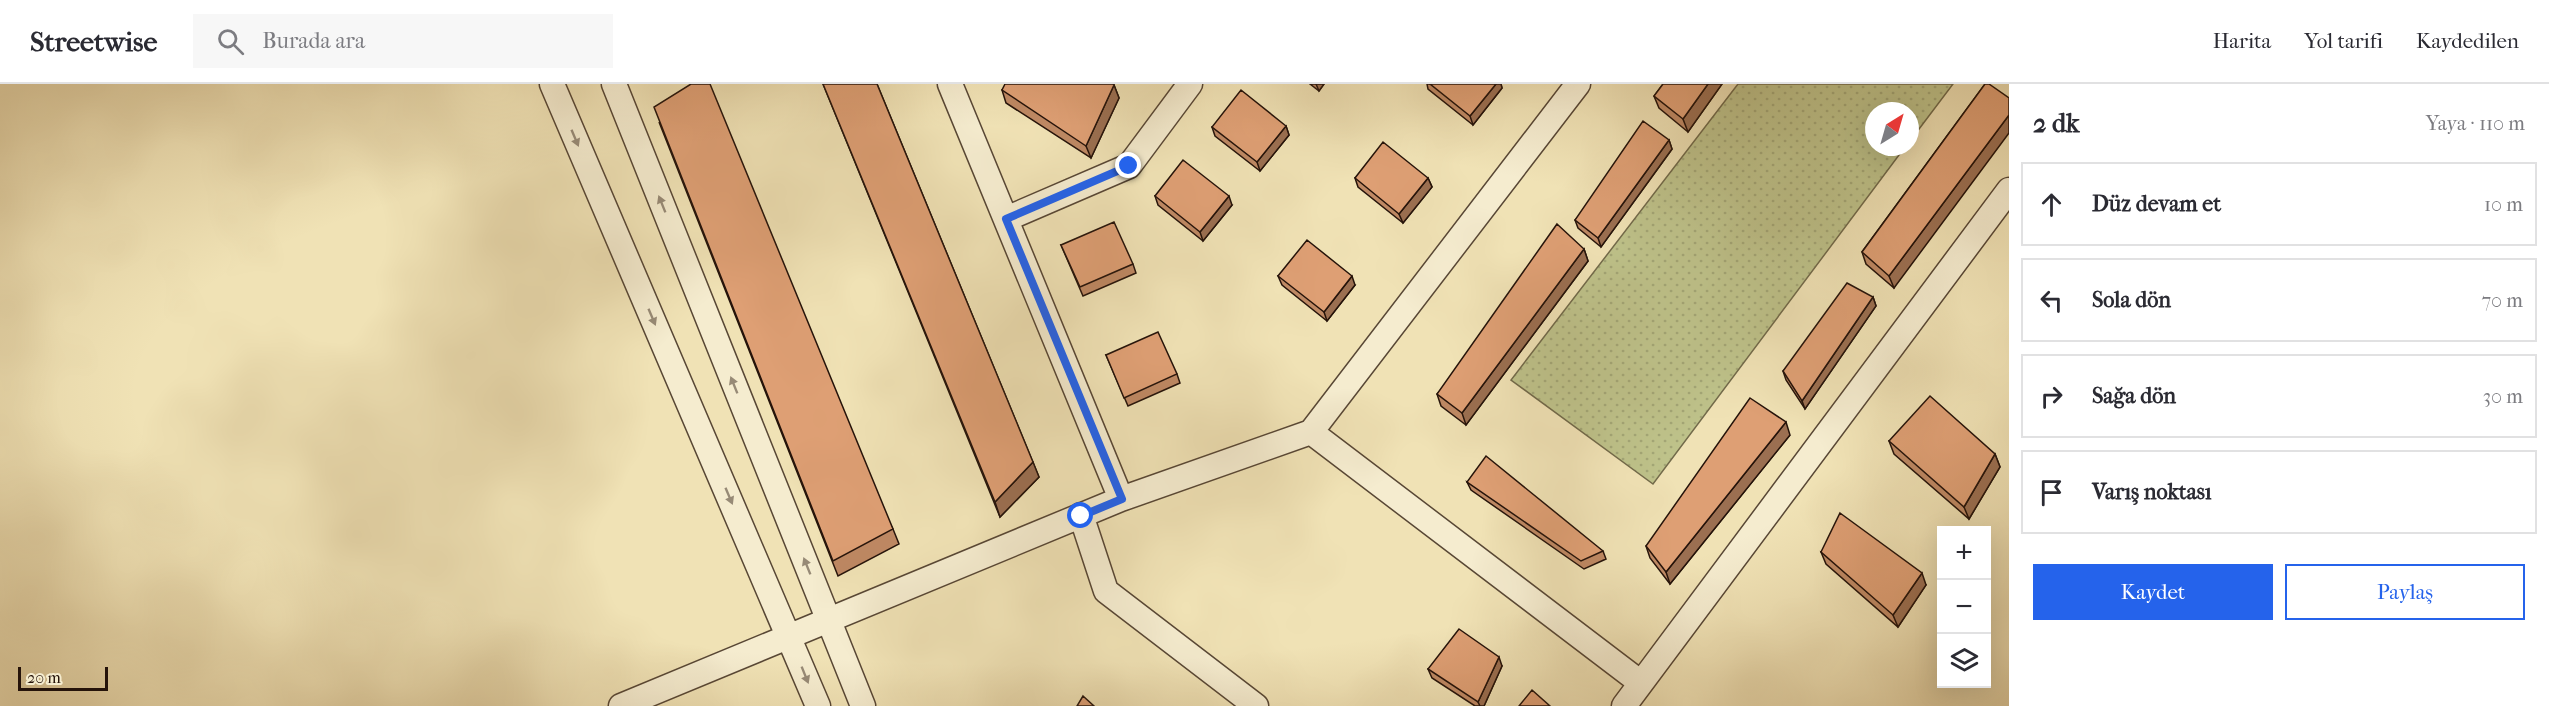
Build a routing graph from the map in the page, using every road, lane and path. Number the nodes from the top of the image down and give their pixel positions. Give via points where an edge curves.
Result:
1 (552, 84) edge
2 (614, 84) edge
3 (950, 84) edge
4 (1190, 84) edge
5 (1578, 84) edge
6 (2006, 199) edge
7 (1006, 219) junction
8 (1311, 432) junction
9 (1122, 499) junction
10 (1081, 516) junction
11 (829, 620) junction
12 (790, 636) junction
13 (1641, 683) junction
14 (621, 706) edge
15 (818, 706) edge
16 (863, 706) edge
17 (1256, 706) edge
18 (1624, 706) edge

1 -> 12 street
11 -> 2 street
3 - 7 street
4 - 7 street via 1129,166
5 - 8 street
6 - 13 street
7 - 9 street
8 - 9 street
8 - 13 street
9 - 10 street
10 - 11 street
10 - 17 street via 1106,591
11 - 12 street
11 - 16 street
12 - 14 street
12 -> 15 street
13 - 18 street

